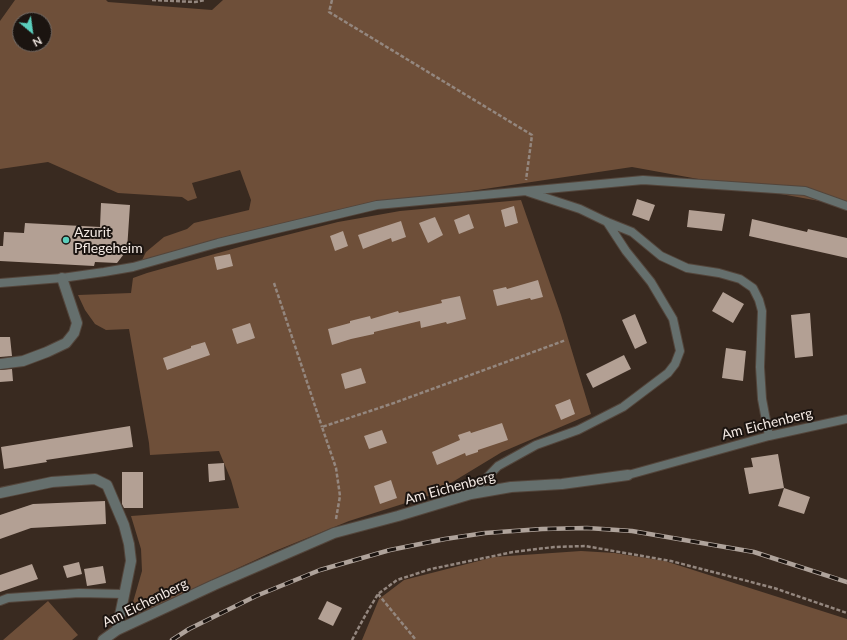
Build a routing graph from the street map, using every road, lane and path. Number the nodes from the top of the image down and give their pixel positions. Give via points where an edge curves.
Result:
1 (152, 0) edge
2 (205, 0) edge
3 (332, 0) edge
4 (525, 187) junction
5 (847, 206) edge
6 (607, 222) junction
7 (62, 278) junction
8 (0, 283) edge
9 (274, 283) dead end
10 (566, 340) dead end
11 (0, 364) edge
12 (847, 420) edge
13 (322, 427) junction
14 (770, 436) junction
15 (628, 475) joint
16 (0, 493) edge
17 (471, 494) junction
18 (334, 533) junction
19 (124, 594) junction
20 (378, 594) junction
21 (0, 601) edge
22 (847, 613) edge
23 (117, 630) junction
24 (103, 640) edge
25 (352, 640) edge
26 (416, 640) edge

1 - 2 path
3 - 4 path via 328,12 532,135
4 - 5 lane via 643,180 805,191
4 - 6 lane
4 - 7 lane via 377,205 132,266
6 - 14 lane via 632,232 661,256 680,265 740,279 753,288 762,311 762,399
6 - 17 lane via 651,282 673,319 680,351 675,364 668,373 623,407 578,430 536,445 498,466
7 - 8 lane
7 - 11 street via 77,323 74,333 66,343 47,352 23,361
9 - 13 path
10 - 13 path
12 - 14 lane, Am Eichenberg
13 - 18 path via 336,468 340,496
14 - 15 lane, Am Eichenberg
15 - 17 street, Am Eichenberg via 562,484 511,487
16 - 19 street via 52,482 95,479 107,485 129,544 131,561
17 - 18 street, Am Eichenberg
18 - 23 street, Am Eichenberg
19 - 21 lane via 79,593 8,598
19 - 23 street
20 - 22 path via 397,580 431,569 513,552 585,546 671,561 774,588
20 - 25 path
20 - 26 path
23 - 24 street, Am Eichenberg

